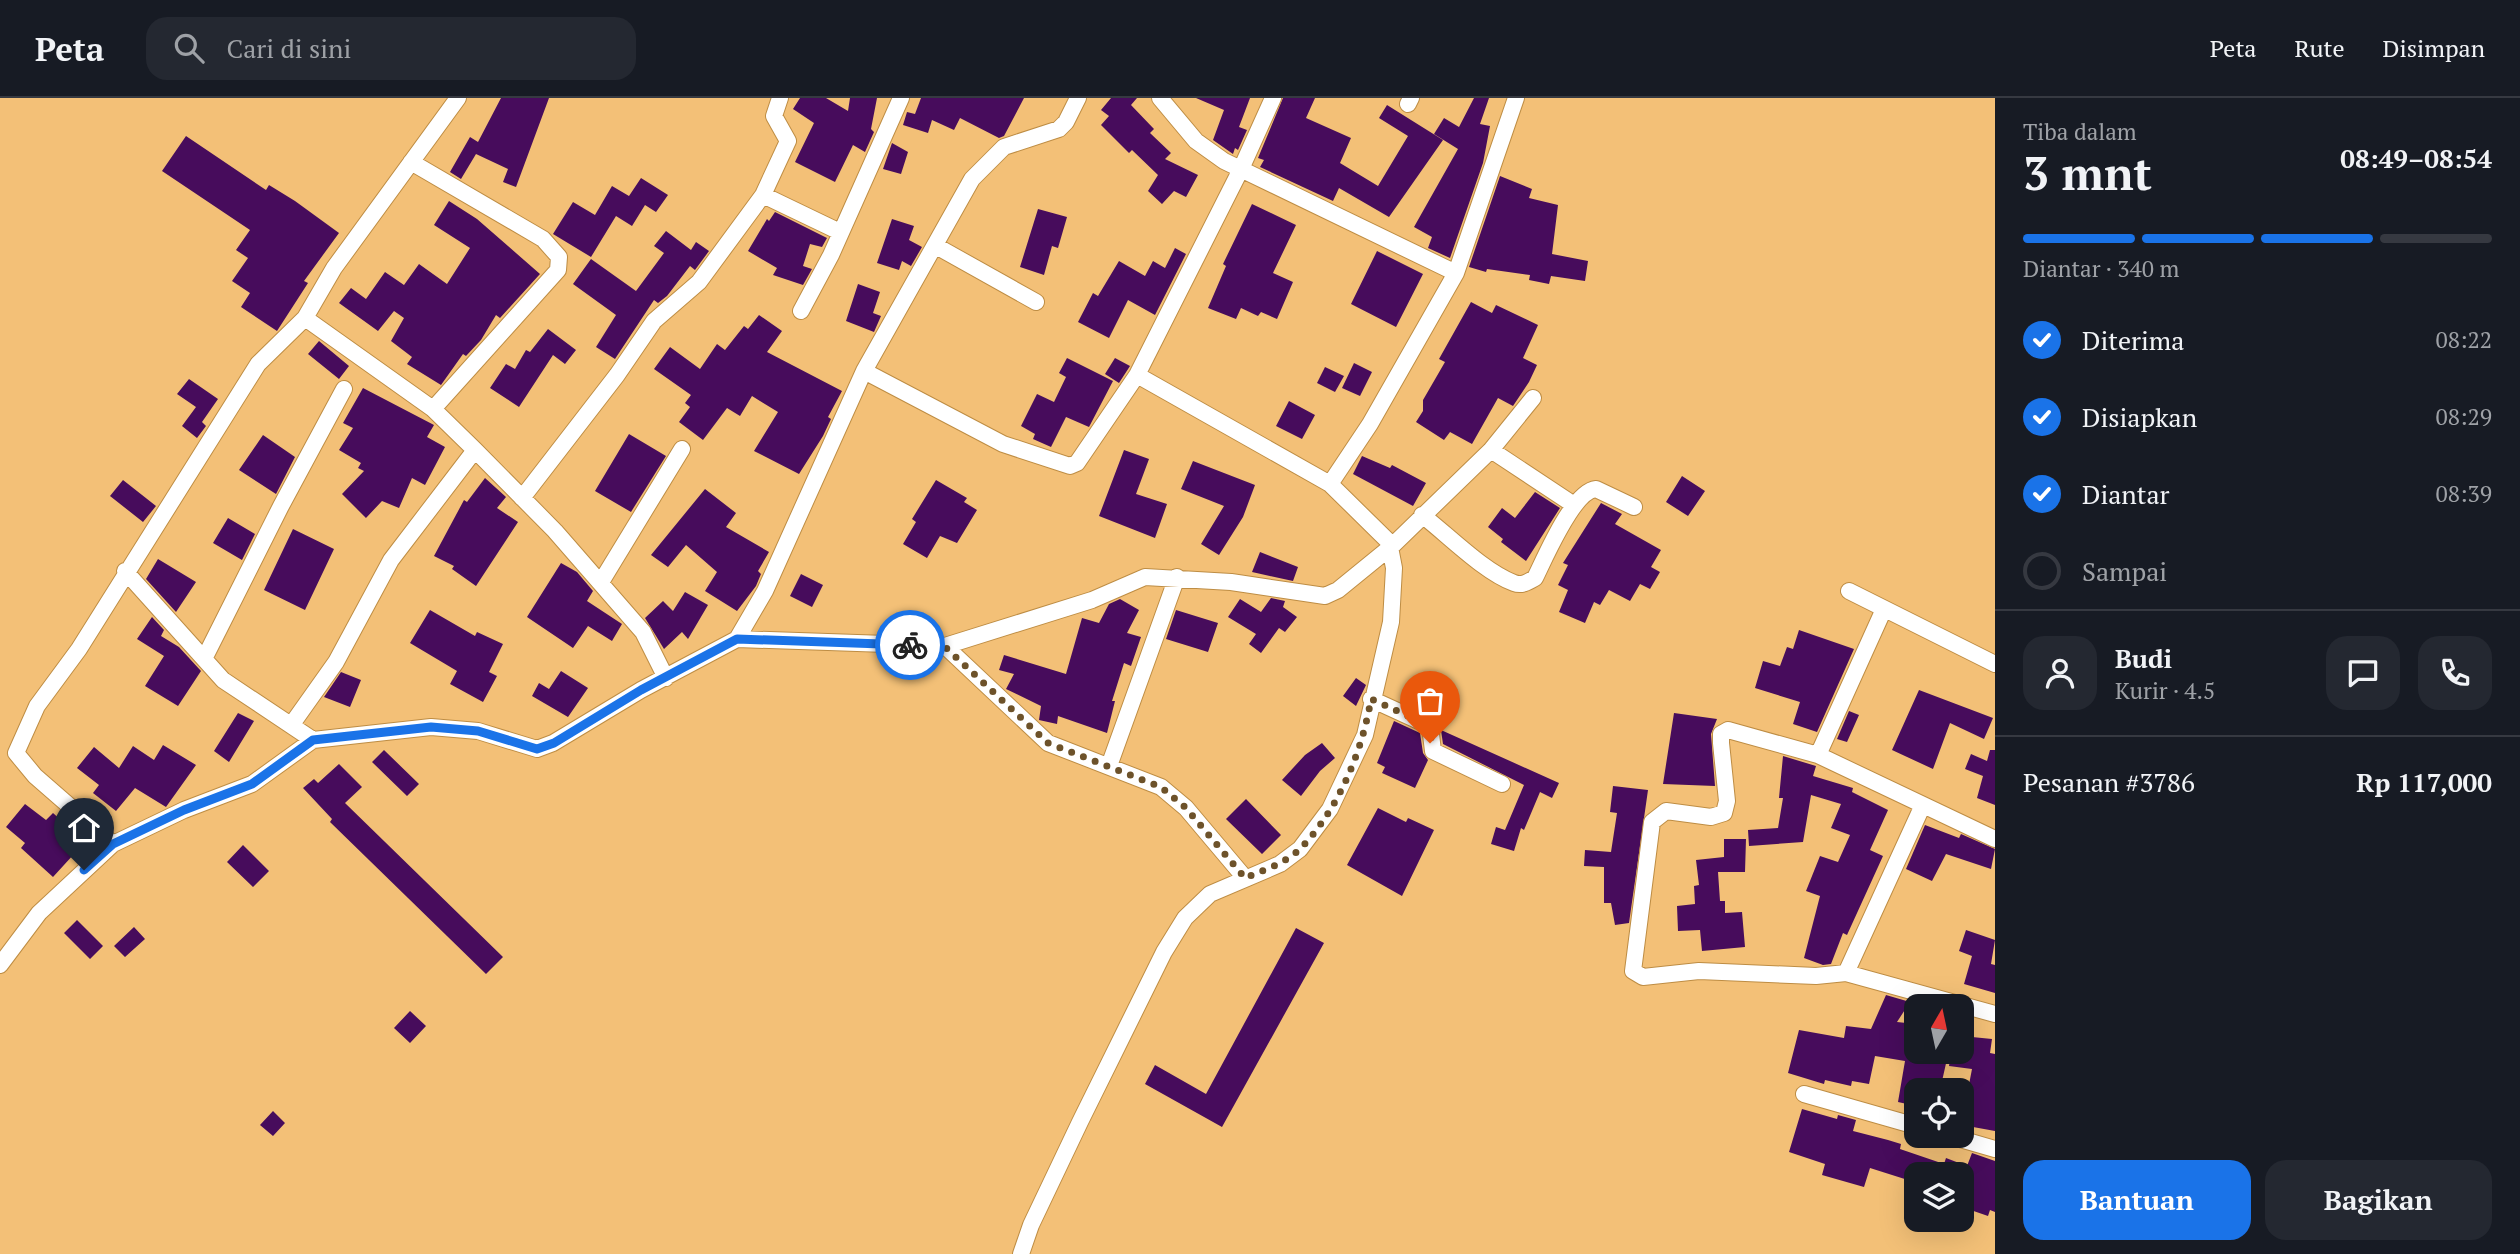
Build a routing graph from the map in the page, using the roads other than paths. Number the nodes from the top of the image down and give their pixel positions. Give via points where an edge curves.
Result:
1 (458, 98) edge
2 (780, 98) edge
3 (901, 98) edge
4 (1078, 98) edge
5 (1160, 98) edge
6 (1273, 98) edge
7 (1516, 98) edge
8 (411, 162) junction
9 (1241, 169) junction
10 (763, 195) junction
11 (840, 232) junction
12 (936, 246) junction
13 (1456, 273) junction
14 (1037, 302) dead end
15 (801, 312) dead end
16 (306, 318) junction
17 (864, 371) junction
18 (1136, 375) junction
19 (344, 389) dead end
20 (1533, 398) dead end
21 (433, 409) junction
22 (682, 449) dead end
23 (475, 450) junction
24 (1491, 450) junction
25 (1330, 484) junction
26 (522, 498) junction
27 (1574, 505) junction
28 (1634, 507) dead end
29 (1422, 515) junction
30 (1384, 536) junction
31 (125, 571) junction
32 (1177, 578) junction
33 (601, 582) junction
34 (1849, 591) dead end
35 (1884, 609) junction
36 (737, 639) junction
37 (944, 646) junction
38 (204, 659) junction
39 (1995, 664) edge
40 (666, 678) junction
41 (1371, 699) junction
42 (292, 724) junction
43 (313, 740) junction
44 (1818, 755) junction
45 (1109, 766) junction
46 (1502, 784) dead end
47 (1922, 807) junction
48 (1995, 839) edge
49 (113, 844) junction
50 (1245, 878) junction
51 (0, 965) edge
52 (1846, 973) junction
53 (1995, 1014) edge
54 (1804, 1094) dead end
55 (1904, 1123) edge
56 (1974, 1143) edge
57 (1995, 1149) edge
58 (1021, 1254) edge

1 - 8 street
2 - 10 street via 774,116 788,141
3 - 11 street
4 - 12 street via 1059,129 1020,140 990,159 972,179
5 - 9 street via 1196,141
6 - 9 street
7 - 13 street
8 - 16 street via 334,268
8 - 21 street via 543,239 559,257 558,270
9 - 13 street
9 - 18 street
10 - 11 street
10 - 26 street via 699,282 654,321 610,386
11 - 15 street
12 - 14 street
12 - 17 street
13 - 25 street via 1370,424
16 - 21 street
16 - 31 street via 258,365
17 - 18 street via 1003,444 1070,466 1082,459
17 - 36 street via 765,591
18 - 25 street
19 - 38 street
20 - 24 street
21 - 23 street
22 - 33 street
23 - 26 street
23 - 42 street via 391,560 336,662
24 - 27 street
24 - 29 street
25 - 30 street
26 - 33 street
27 - 28 street via 1592,488
27 - 29 street via 1535,578 1524,584 1516,584 1481,562
29 - 30 street
30 - 32 street via 1338,590 1325,596
30 - 41 street via 1394,597
31 - 38 street
31 - 49 street via 79,649 37,706 16,753 35,776
32 - 37 street via 1138,579 1092,600
32 - 45 street
33 - 40 street via 643,632
34 - 35 street
35 - 39 street
35 - 44 street
36 - 37 street
36 - 40 street
37 - 45 street via 1040,737
38 - 42 street via 223,680
40 - 43 street via 537,749 478,731 431,727
41 - 46 street via 1433,728 1430,747 1441,757
41 - 50 street via 1360,749 1330,809 1300,849 1280,864
42 - 43 street
43 - 49 street via 252,784
44 - 47 street
44 - 52 street via 1740,732 1721,734 1724,813 1711,817 1666,811 1653,822 1633,971 1643,976 1699,971
45 - 50 street via 1161,787 1186,808
47 - 48 street
47 - 52 street
49 - 51 street via 39,913
50 - 58 street via 1195,906 1164,952 1047,1190
52 - 53 street
54 - 55 street
56 - 57 street

